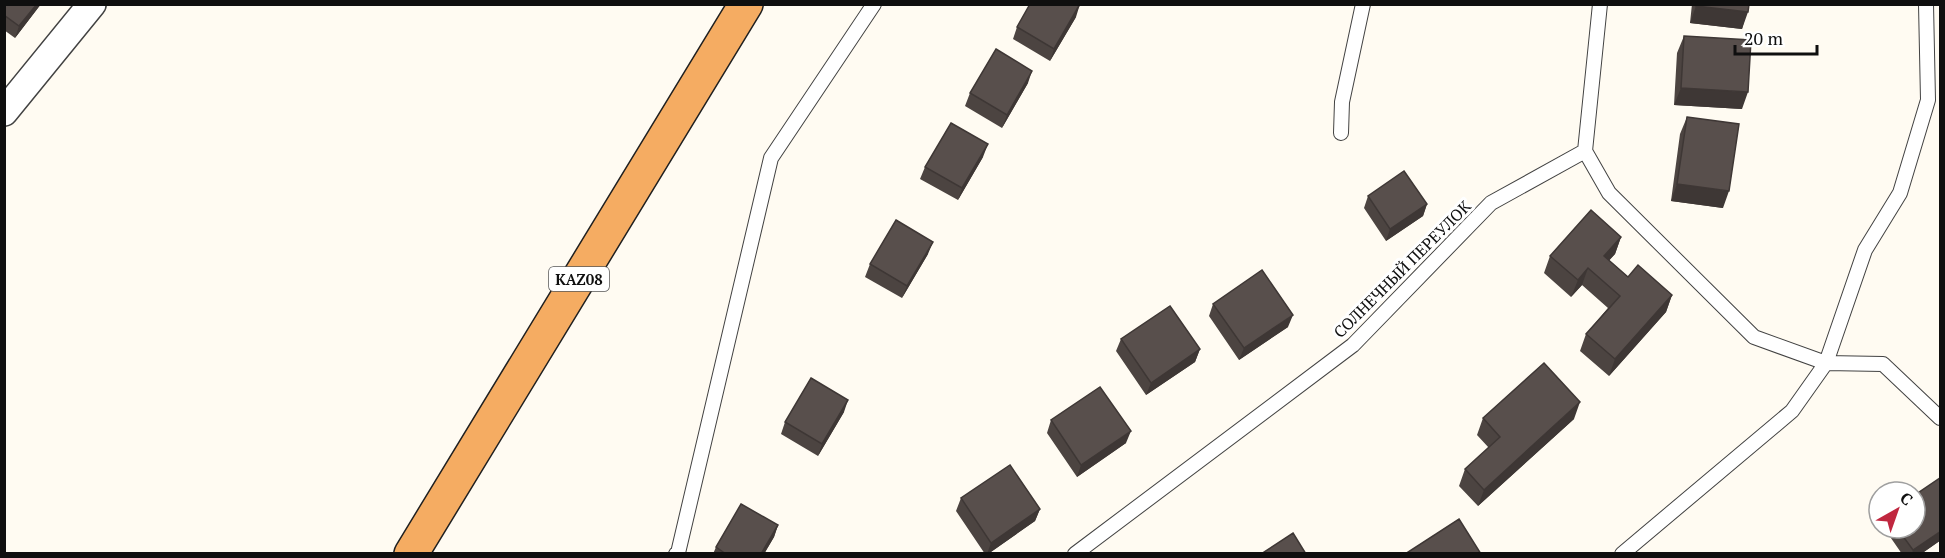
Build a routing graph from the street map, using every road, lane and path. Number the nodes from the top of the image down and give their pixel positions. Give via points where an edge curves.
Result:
1 (92, 4) edge
2 (746, 4) edge
3 (874, 4) edge
4 (1364, 4) edge
5 (1600, 4) edge
6 (1926, 4) edge
7 (4, 112) edge
8 (1341, 133) dead end
9 (1585, 151) junction
10 (1826, 363) junction
11 (1941, 418) edge
12 (678, 553) edge
13 (411, 554) edge
14 (1075, 554) edge
15 (1622, 554) edge

1 - 7 street
2 - 13 highway, KAZ08
3 - 12 lane via 771,158
4 - 8 lane via 1342,102
5 - 9 lane
6 - 10 lane via 1928,100 1900,193 1864,250
9 - 10 lane via 1609,193 1754,338
9 - 14 lane, СОЛНЕЧНЫЙ ПЕРЕУЛОК via 1491,204 1353,345
10 - 11 lane via 1883,364
10 - 15 lane via 1792,411

